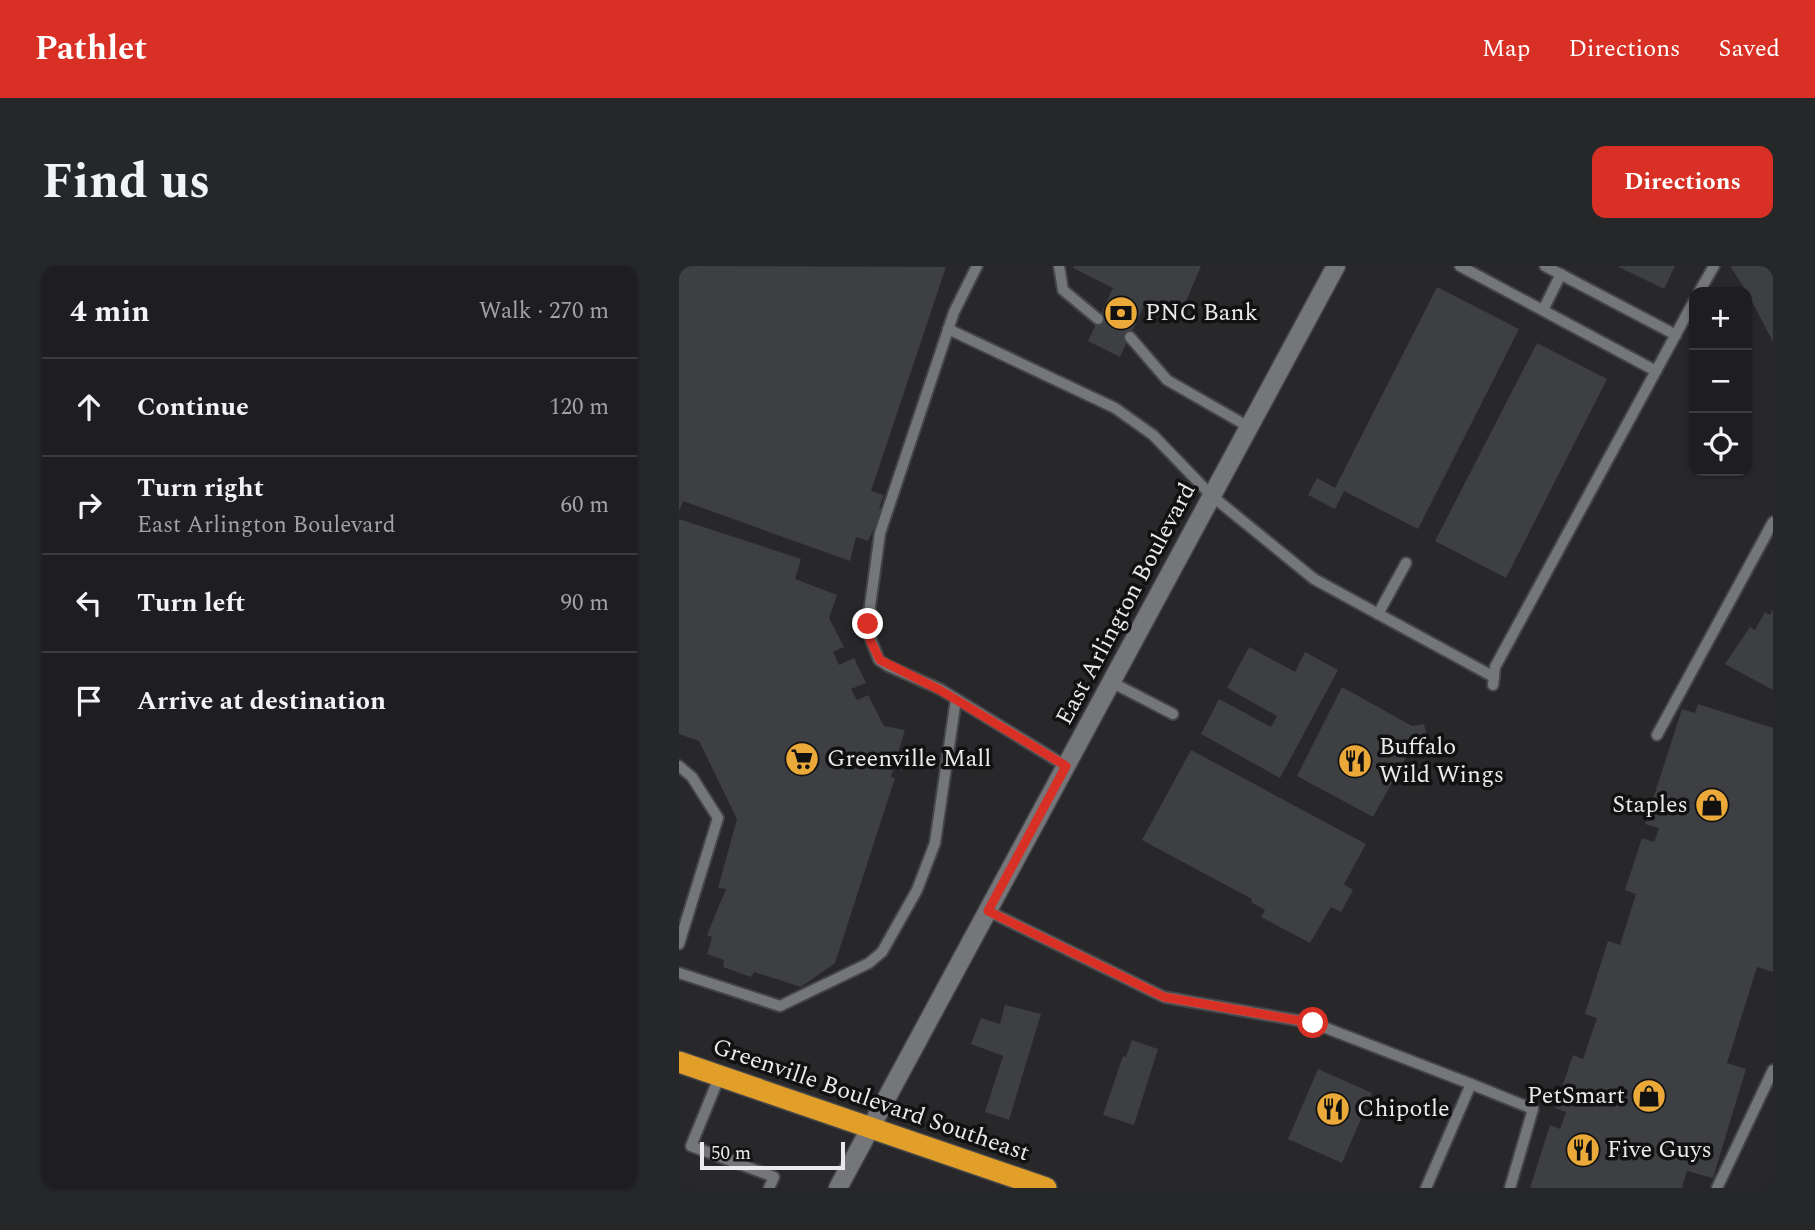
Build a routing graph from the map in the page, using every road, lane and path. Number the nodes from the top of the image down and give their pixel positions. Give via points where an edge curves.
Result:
1 (977, 266) edge
2 (1059, 266) edge
3 (1336, 266) edge
4 (1461, 266) edge
5 (1545, 266) edge
6 (1714, 266) edge
7 (1561, 274) junction
8 (1702, 287) edge
9 (1543, 310) junction
10 (1689, 311) edge
11 (1098, 319) dead end
12 (949, 329) junction
13 (1676, 335) junction
14 (1130, 337) dead end
15 (1656, 371) junction
16 (1249, 427) junction
17 (1212, 496) junction
18 (1773, 522) edge
19 (1406, 563) dead end
20 (1378, 614) junction
21 (1111, 682) junction
22 (956, 699) junction
23 (1173, 713) dead end
24 (1657, 735) dead end
25 (679, 766) edge
26 (1066, 766) junction
27 (988, 911) junction
28 (679, 944) edge
29 (679, 973) edge
30 (679, 1062) edge
31 (1773, 1070) edge
32 (720, 1075) junction
33 (1471, 1084) junction
34 (871, 1126) junction
35 (1015, 1183) edge
36 (769, 1188) edge
37 (838, 1188) edge
38 (1046, 1188) edge
39 (1426, 1188) edge
40 (1510, 1188) edge
41 (1717, 1188) edge

1 - 12 lane
2 - 11 lane via 1063,290
3 - 16 main road, East Arlington Boulevard
4 - 9 lane
5 - 7 lane
6 - 8 lane
7 - 9 lane
7 - 13 lane
9 - 15 lane
10 - 13 lane
12 - 17 lane via 1115,408 1153,435
12 - 22 lane via 880,534 868,624 880,660
13 - 15 lane
14 - 16 lane via 1167,380
15 - 20 lane via 1495,667 1494,681
16 - 17 main road, East Arlington Boulevard
17 - 20 lane via 1314,579
17 - 21 main road, East Arlington Boulevard
18 - 24 lane
19 - 20 lane
21 - 23 lane
21 - 26 main road, East Arlington Boulevard
22 - 26 lane
22 - 29 lane via 935,843 917,890 883,952 781,1006
25 - 28 lane via 692,777 718,818
26 - 27 main road, East Arlington Boulevard
27 - 33 lane via 1164,997 1313,1023
27 - 34 main road, East Arlington Boulevard
30 - 32 highway, Greenville Boulevard Southeast
31 - 41 lane
32 - 34 highway, Greenville Boulevard Southeast
32 - 36 lane via 691,1146 774,1177
33 - 39 lane
33 - 40 lane via 1533,1109
34 - 35 highway, Greenville Boulevard Southeast
34 - 37 main road, East Arlington Boulevard
35 - 38 highway, Greenville Boulevard Southeast

